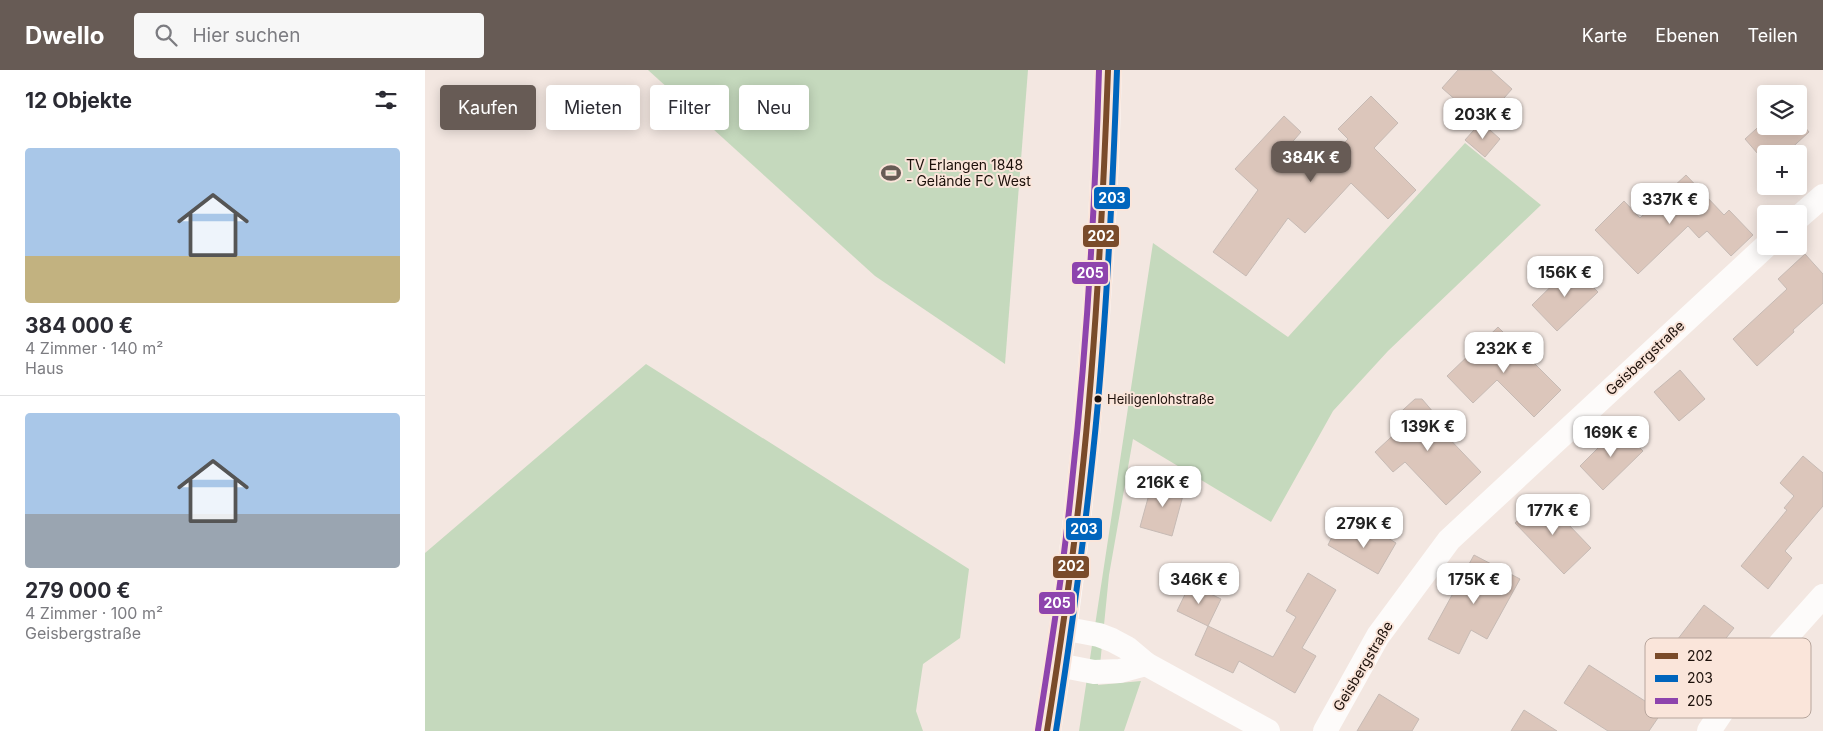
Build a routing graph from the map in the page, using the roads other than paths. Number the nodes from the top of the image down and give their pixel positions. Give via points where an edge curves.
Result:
1 (1108, 70) edge
2 (1823, 196) edge
3 (1807, 210) edge
4 (1757, 254) edge
5 (1823, 596) edge
6 (1063, 628) junction
7 (1785, 638) edge
8 (1146, 664) junction
9 (1058, 665) junction
10 (1718, 718) edge
11 (1047, 731) edge
12 (1268, 731) edge
13 (1325, 731) edge
14 (1709, 731) edge

1 - 6 main road via 1099,286
2 - 3 street
4 - 13 street, Geisbergstraße via 1449,540 1378,636
5 - 7 street
6 - 8 street via 1112,640
6 - 9 main road
8 - 9 street via 1120,671 1094,672
8 - 12 street
9 - 11 main road
10 - 14 street

